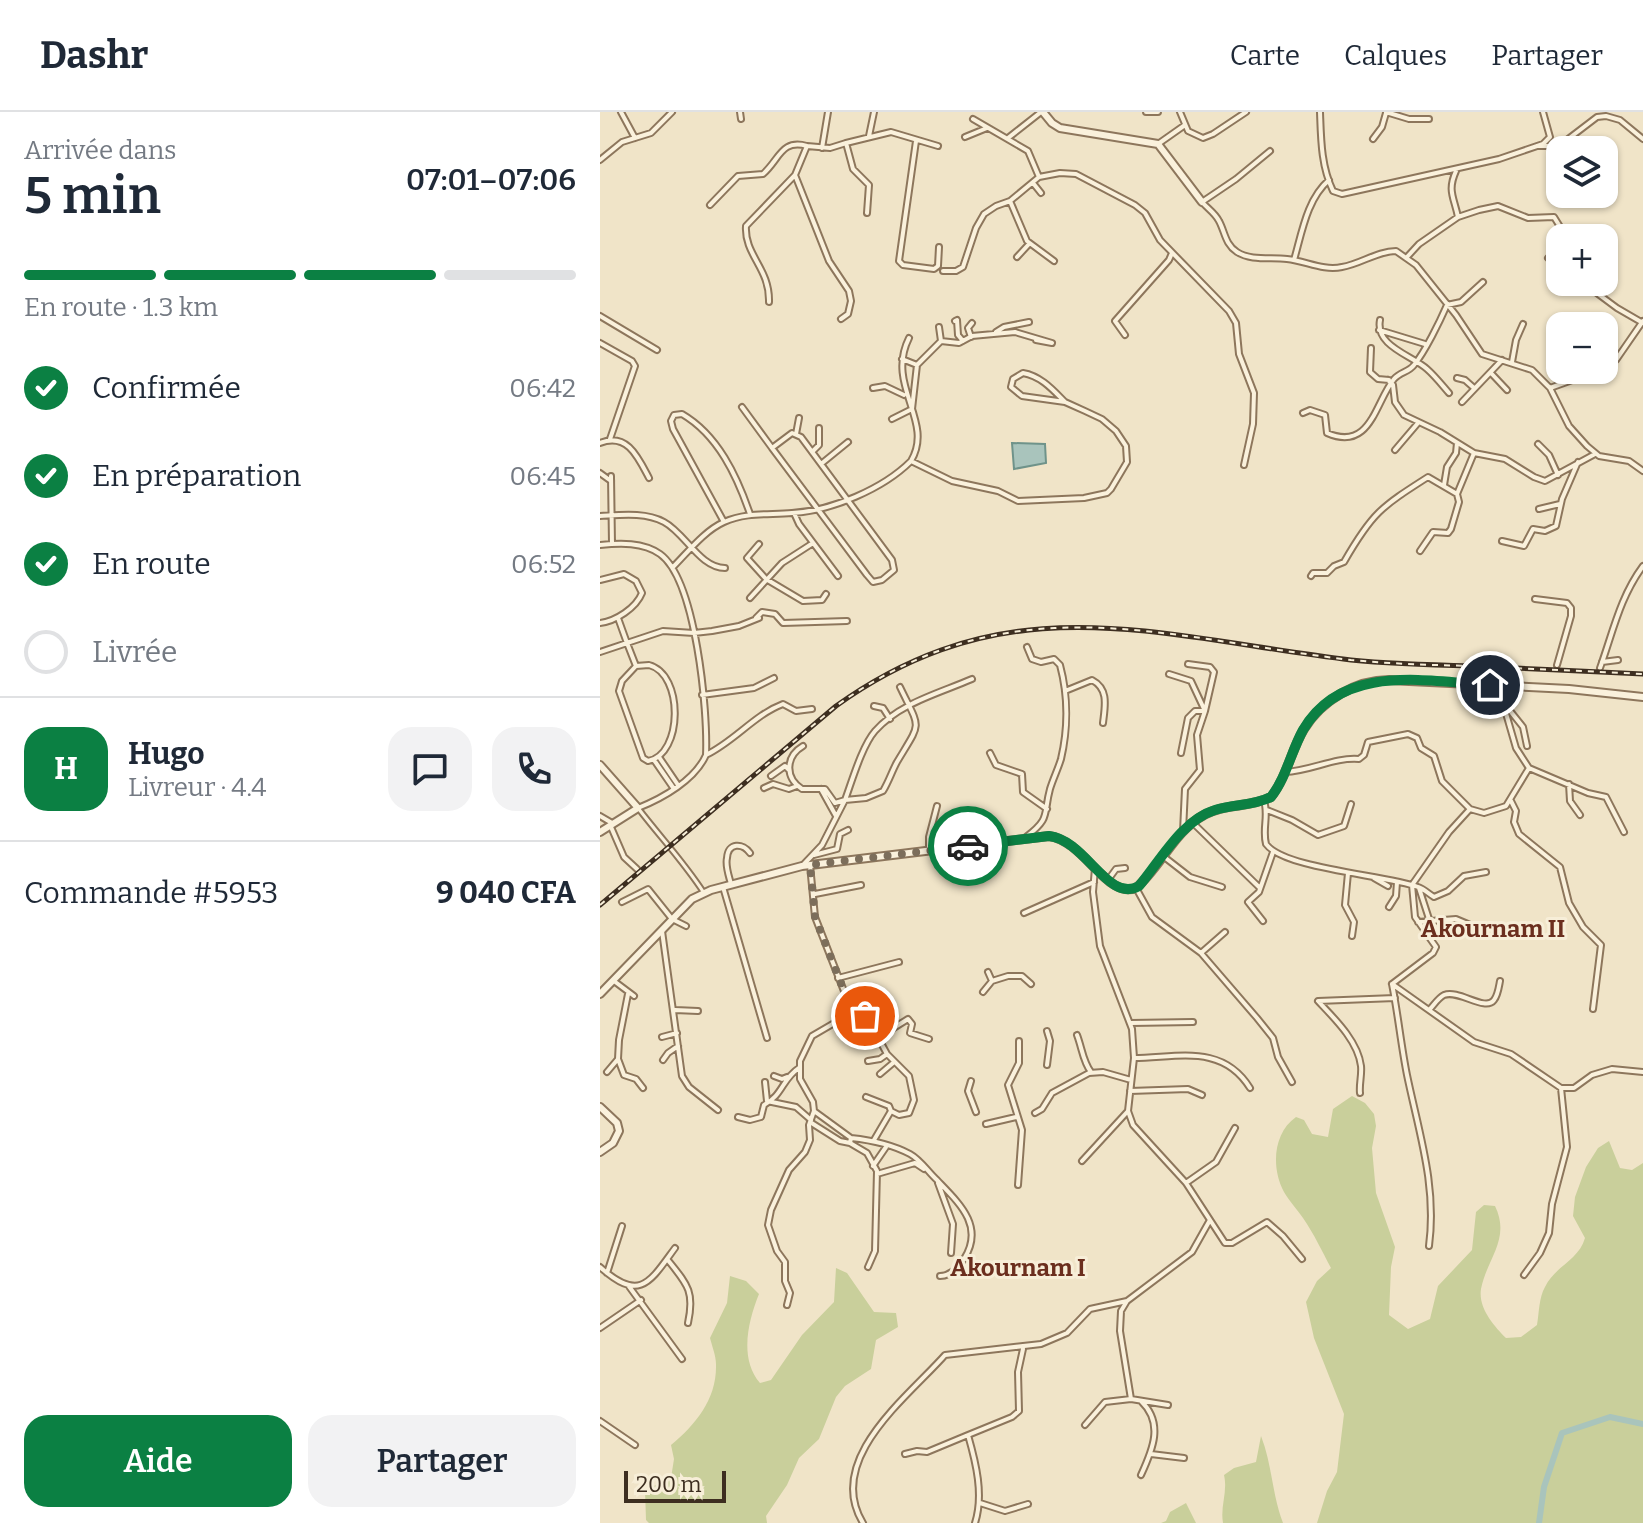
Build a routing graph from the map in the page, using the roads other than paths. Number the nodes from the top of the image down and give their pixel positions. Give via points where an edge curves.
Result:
1 (621, 112) edge
2 (672, 112) edge
3 (740, 112) edge
4 (828, 112) edge
5 (874, 112) edge
6 (1042, 112) edge
7 (1146, 112) edge
8 (1158, 112) edge
9 (1180, 112) edge
10 (1246, 112) edge
11 (1320, 112) edge
12 (1386, 112) edge
13 (1543, 112) edge
14 (741, 119) dead end
15 (973, 119) dead end
16 (1429, 119) dead end
17 (1185, 125) junction
18 (987, 128) junction
19 (869, 136) junction
20 (965, 137) dead end
21 (1008, 138) junction
22 (636, 139) junction
23 (1373, 139) dead end
24 (1643, 139) edge
25 (916, 141) junction
26 (846, 143) junction
27 (1158, 144) junction
28 (807, 146) junction
29 (938, 146) dead end
30 (1537, 146) junction
31 (822, 148) junction
32 (1270, 151) dead end
33 (600, 160) edge
34 (1456, 171) junction
35 (795, 175) junction
36 (1039, 177) junction
37 (1329, 180) junction
38 (1033, 183) junction
39 (1041, 193) dead end
40 (1010, 201) junction
41 (1202, 202) junction
42 (710, 205) dead end
43 (867, 213) dead end
44 (1458, 217) junction
45 (1558, 224) edge
46 (1029, 244) junction
47 (939, 247) dead end
48 (1172, 253) junction
49 (1017, 257) dead end
50 (1407, 257) junction
51 (1294, 260) junction
52 (1054, 261) dead end
53 (943, 271) dead end
54 (1483, 282) dead end
55 (1601, 296) edge
56 (769, 302) dead end
57 (1447, 305) junction
58 (600, 316) edge
59 (841, 319) dead end
60 (1380, 320) dead end
61 (955, 321) dead end
62 (1029, 322) dead end
63 (1643, 322) edge
64 (972, 323) dead end
65 (1523, 324) dead end
66 (939, 327) dead end
67 (1379, 330) junction
68 (995, 334) junction
69 (1125, 335) dead end
70 (971, 337) junction
71 (909, 338) dead end
72 (1036, 340) dead end
73 (941, 341) junction
74 (963, 341) junction
75 (600, 343) edge
76 (1425, 344) junction
77 (1371, 348) dead end
78 (657, 350) dead end
79 (1618, 357) edge
80 (902, 359) junction
81 (1502, 360) junction
82 (1416, 362) junction
83 (1512, 362) junction
84 (917, 365) junction
85 (1491, 373) junction
86 (1457, 378) dead end
87 (1390, 382) junction
88 (1561, 384) edge
89 (873, 388) dead end
90 (1474, 388) junction
91 (1550, 388) junction
92 (1507, 390) dead end
93 (1449, 393) dead end
94 (906, 396) junction
95 (1065, 402) junction
96 (1462, 402) dead end
97 (742, 407) dead end
98 (912, 409) junction
99 (1303, 413) dead end
100 (799, 418) dead end
101 (892, 419) dead end
102 (1418, 423) junction
103 (819, 428) dead end
104 (796, 434) junction
105 (610, 439) junction
106 (848, 442) dead end
107 (600, 443) edge
108 (1457, 443) junction
109 (1538, 444) dead end
110 (772, 448) junction
111 (1395, 450) dead end
112 (812, 452) junction
113 (1474, 453) junction
114 (1595, 454) junction
115 (911, 461) junction
116 (1578, 462) junction
117 (821, 464) junction
118 (1244, 465) dead end
119 (1643, 471) edge
120 (600, 473) edge
121 (1558, 475) junction
122 (649, 478) dead end
123 (1443, 485) junction
124 (1457, 494) junction
125 (847, 499) junction
126 (1560, 504) junction
127 (1539, 509) dead end
128 (819, 510) junction
129 (794, 513) junction
130 (750, 514) junction
131 (611, 515) junction
132 (600, 516) edge
133 (724, 522) junction
134 (1502, 541) dead end
135 (813, 543) junction
136 (612, 544) junction
137 (759, 544) dead end
138 (600, 545) edge
139 (693, 547) junction
140 (1420, 551) dead end
141 (1643, 566) edge
142 (673, 567) junction
143 (725, 568) dead end
144 (838, 576) dead end
145 (1311, 576) dead end
146 (601, 578) edge
147 (766, 579) junction
148 (826, 594) dead end
149 (750, 598) dead end
150 (1535, 599) dead end
151 (618, 618) junction
152 (847, 621) dead end
153 (600, 623) edge
154 (694, 633) junction
155 (627, 643) junction
156 (1027, 647) dead end
157 (600, 652) edge
158 (1618, 660) dead end
159 (1188, 664) dead end
160 (1557, 665) dead end
161 (636, 666) junction
162 (1169, 674) dead end
163 (774, 678) dead end
164 (972, 679) dead end
165 (1490, 685) junction
166 (900, 687) dead end
167 (1065, 691) junction
168 (702, 695) junction
169 (1643, 697) edge
170 (1497, 699) junction
171 (909, 704) junction
172 (874, 706) dead end
173 (812, 709) dead end
174 (1205, 711) junction
175 (890, 719) junction
176 (1103, 723) dead end
177 (803, 746) dead end
178 (1527, 746) dead end
179 (990, 753) dead end
180 (1181, 753) dead end
181 (706, 755) junction
182 (656, 759) junction
183 (600, 765) edge
184 (1529, 768) junction
185 (1285, 772) junction
186 (789, 773) junction
187 (771, 776) dead end
188 (1569, 784) junction
189 (797, 786) junction
190 (676, 787) junction
191 (819, 787) junction
192 (764, 788) dead end
193 (845, 800) junction
194 (1264, 801) junction
195 (1511, 801) junction
196 (1351, 804) dead end
197 (937, 806) dead end
198 (638, 808) junction
199 (1048, 809) junction
200 (1470, 809) junction
201 (1267, 810) junction
202 (1580, 815) dead end
203 (600, 816) edge
204 (837, 817) junction
205 (1193, 823) junction
206 (612, 826) junction
207 (848, 830) dead end
208 (600, 832) edge
209 (1624, 832) dead end
210 (1182, 834) junction
211 (1024, 839) junction
212 (929, 850) junction
213 (1273, 852) junction
214 (750, 853) dead end
215 (814, 855) junction
216 (1163, 856) junction
217 (806, 866) junction
218 (1095, 868) junction
219 (1125, 868) dead end
220 (637, 869) dead end
221 (1486, 872) dead end
222 (1348, 873) junction
223 (1372, 877) junction
224 (1108, 880) junction
225 (1094, 882) junction
226 (1397, 882) junction
227 (731, 884) junction
228 (861, 885) dead end
229 (1412, 885) junction
230 (1388, 886) dead end
231 (723, 887) junction
232 (1222, 887) dead end
233 (1136, 888) junction
234 (1260, 888) junction
235 (1419, 888) junction
236 (704, 893) junction
237 (815, 894) junction
238 (622, 902) dead end
239 (1389, 907) dead end
240 (1024, 913) dead end
241 (672, 919) junction
242 (1263, 921) dead end
243 (1418, 922) junction
244 (1430, 922) junction
245 (686, 926) dead end
246 (1497, 926) dead end
247 (662, 928) junction
248 (1225, 932) dead end
249 (1352, 936) dead end
250 (1201, 953) junction
251 (899, 962) dead end
252 (988, 972) dead end
253 (838, 978) junction
254 (613, 979) junction
255 (992, 981) junction
256 (1500, 981) dead end
257 (1031, 984) dead end
258 (1392, 984) junction
259 (602, 988) edge
260 (983, 992) dead end
261 (1395, 998) junction
262 (884, 1004) dead end
263 (851, 1009) junction
264 (1430, 1009) junction
265 (1593, 1009) dead end
266 (675, 1010) junction
267 (698, 1011) dead end
268 (861, 1013) junction
269 (1193, 1022) dead end
270 (1131, 1023) junction
271 (1047, 1031) dead end
272 (677, 1033) junction
273 (1077, 1035) dead end
274 (662, 1037) dead end
275 (879, 1037) junction
276 (767, 1038) dead end
277 (929, 1039) dead end
278 (1019, 1041) dead end
279 (678, 1046) junction
280 (887, 1054) junction
281 (1134, 1058) junction
282 (618, 1059) junction
283 (663, 1060) dead end
284 (868, 1061) dead end
285 (893, 1063) junction
286 (1047, 1065) dead end
287 (799, 1068) junction
288 (607, 1072) dead end
289 (1091, 1072) junction
290 (1643, 1072) edge
291 (880, 1074) dead end
292 (642, 1076) dead end
293 (774, 1076) dead end
294 (787, 1077) junction
295 (636, 1079) junction
296 (1131, 1080) junction
297 (971, 1081) dead end
298 (765, 1082) dead end
299 (1292, 1082) dead end
300 (643, 1088) dead end
301 (1250, 1088) dead end
302 (1561, 1088) junction
303 (1130, 1091) junction
304 (1360, 1093) dead end
305 (1202, 1095) dead end
306 (866, 1097) dead end
307 (773, 1101) junction
308 (600, 1107) edge
309 (718, 1110) dead end
310 (814, 1111) junction
311 (891, 1111) junction
312 (1128, 1111) junction
313 (976, 1112) dead end
314 (1035, 1113) dead end
315 (738, 1117) dead end
316 (1016, 1117) junction
317 (810, 1121) junction
318 (986, 1124) dead end
319 (1235, 1128) dead end
320 (874, 1140) junction
321 (851, 1141) junction
322 (886, 1147) junction
323 (600, 1152) edge
324 (916, 1161) junction
325 (1082, 1161) dead end
326 (873, 1166) junction
327 (877, 1174) junction
328 (936, 1180) junction
329 (1186, 1183) junction
330 (1018, 1185) dead end
331 (1210, 1220) junction
332 (622, 1226) dead end
333 (1429, 1246) dead end
334 (675, 1248) dead end
335 (951, 1253) dead end
336 (667, 1259) junction
337 (1302, 1259) dead end
338 (600, 1267) edge
339 (868, 1267) dead end
340 (607, 1273) junction
341 (1524, 1275) dead end
342 (940, 1276) dead end
343 (627, 1283) junction
344 (641, 1300) junction
345 (1127, 1301) junction
346 (787, 1305) dead end
347 (688, 1323) dead end
348 (600, 1328) edge
349 (1023, 1348) junction
350 (682, 1359) dead end
351 (1131, 1399) junction
352 (1141, 1401) junction
353 (1168, 1405) dead end
354 (600, 1421) edge
355 (1085, 1425) dead end
356 (968, 1435) junction
357 (635, 1445) dead end
358 (905, 1454) dead end
359 (1151, 1454) junction
360 (1184, 1458) dead end
361 (1141, 1475) dead end
362 (980, 1503) junction
363 (1028, 1504) dead end
364 (863, 1523) edge
365 (975, 1523) edge

1 - 22 street
2 - 22 street via 655,131
3 - 14 street
4 - 31 street
5 - 19 street
6 - 21 street
6 - 27 street via 1060,128
7 - 8 street
9 - 17 street
10 - 17 street via 1206,138
11 - 37 street
12 - 16 street
12 - 23 street
13 - 30 street via 1550,137
15 - 18 street
17 - 27 street
18 - 20 street
18 - 21 street
19 - 25 street via 891,132
19 - 26 street
21 - 36 street via 1028,151
22 - 33 street via 622,142
24 - 30 street via 1606,116 1559,146
25 - 29 street
25 - 47 street via 899,261 934,269
26 - 31 street
26 - 43 street via 853,169 869,185
27 - 41 street
28 - 31 street
28 - 35 street
28 - 42 street via 788,145 763,174 738,176
30 - 34 street
32 - 41 street
34 - 37 street via 1342,194 1333,191
34 - 44 street via 1451,198
35 - 56 street via 746,226 747,241 769,284
35 - 59 street via 829,261 849,291 848,314
36 - 38 street
36 - 48 street via 1076,174 1117,194 1145,213
37 - 51 street via 1311,205
38 - 39 street
38 - 40 street
40 - 46 street
40 - 53 street via 981,219 963,267
41 - 51 street via 1217,217 1235,251
44 - 45 street via 1498,206 1528,218 1554,217
44 - 50 street
46 - 49 street
46 - 52 street
48 - 69 street via 1115,321
48 - 118 street via 1236,323 1239,354 1254,393
50 - 51 street via 1391,251 1341,268
50 - 57 street
54 - 57 street via 1461,302
55 - 63 street
57 - 76 street
57 - 81 street via 1482,354
58 - 78 street
60 - 67 street
61 - 74 street
62 - 68 street
63 - 79 street
64 - 70 street
65 - 83 street
66 - 73 street
67 - 76 street
67 - 82 street via 1391,346
68 - 70 street
68 - 72 street via 1015,332
70 - 74 street
71 - 80 street
73 - 74 street
73 - 84 street
75 - 105 street via 635,366
76 - 82 street
77 - 87 street via 1370,372
80 - 84 street
80 - 94 street
81 - 83 street
81 - 85 street
82 - 87 street
82 - 93 street
83 - 91 street via 1537,372
84 - 98 street
85 - 90 street
85 - 92 street
86 - 90 street
87 - 99 street via 1378,411 1364,429 1347,438 1327,433 1325,415
87 - 102 street via 1395,402
88 - 91 street
89 - 94 street via 885,386
90 - 96 street
91 - 114 street via 1569,426
94 - 98 street
95 - 95 street via 1022,396 1011,387 1013,379 1031,374
95 - 115 street via 1102,419 1126,446 1123,472 1107,493 1018,501 952,481
97 - 110 street
98 - 101 street
98 - 115 street via 917,441
100 - 104 street
102 - 108 street
102 - 111 street
103 - 112 street via 819,445
104 - 110 street
104 - 112 street
105 - 107 street
105 - 122 street via 631,448
106 - 117 street
108 - 113 street
108 - 123 street
109 - 121 street
110 - 128 street
112 - 117 street
113 - 121 street via 1505,459 1541,481
113 - 124 street
114 - 116 street
114 - 119 street via 1622,458
115 - 125 street
116 - 121 street
116 - 126 street
117 - 125 street
120 - 131 street via 611,479
123 - 124 street
123 - 145 street via 1428,477 1400,494 1373,516 1344,562
124 - 140 street via 1456,519 1449,532 1435,531
125 - 128 street
125 - 128 street via 892,560 894,570 882,580 873,582
126 - 127 street
126 - 134 street via 1556,526 1533,529 1521,546
128 - 129 street
129 - 130 street
129 - 135 street
130 - 133 street
130 - 133 street via 718,447 691,419 674,415 673,429
131 - 132 street
131 - 136 street
131 - 139 street via 661,520
133 - 139 street
135 - 144 street
135 - 147 street
136 - 138 street
136 - 142 street via 649,548
137 - 147 street via 747,558
139 - 142 street
139 - 143 street via 710,564
141 - 158 street via 1618,609 1601,665
142 - 154 street
146 - 151 street via 624,574 640,586 640,598
147 - 148 street via 805,602 822,600
147 - 149 street
150 - 160 street via 1571,608
151 - 153 street
151 - 155 street
152 - 154 street via 783,623 775,614 762,612 739,626
154 - 155 street via 663,631
154 - 168 street
155 - 157 street
155 - 161 street
156 - 167 street via 1032,659 1058,661
159 - 174 street via 1213,669
161 - 182 street via 620,686 621,702 643,758
161 - 182 street via 659,668 671,686 673,730
162 - 174 street via 1191,681
163 - 168 street via 754,688
164 - 171 street
165 - 169 street
165 - 170 street
165 - 185 street via 1364,683 1319,711 1304,729
166 - 171 street
167 - 176 street via 1097,682 1105,694
167 - 199 street via 1061,759
168 - 181 street
170 - 178 street via 1521,723
170 - 184 street
171 - 175 street
171 - 193 street via 915,734 886,786 872,796
172 - 175 street via 883,708
173 - 181 street via 796,711 783,704 756,717 746,730
174 - 180 street via 1188,718
174 - 210 street via 1197,735 1200,770 1185,789
175 - 193 street via 872,735
177 - 186 street via 791,755
179 - 199 street via 996,765 1021,773 1023,792
181 - 190 street
182 - 190 street
183 - 198 street
184 - 188 street
184 - 195 street
185 - 194 street
185 - 200 street via 1359,759 1368,742 1408,734 1434,756 1442,781
186 - 187 street via 785,766
186 - 189 street
188 - 202 street via 1570,801
188 - 209 street via 1606,797
189 - 191 street
189 - 192 street
190 - 198 street
191 - 193 street via 835,803
191 - 204 street
193 - 204 street
194 - 201 street
194 - 205 street via 1215,810
195 - 200 street via 1489,812
195 - 265 street via 1520,836 1560,867 1569,903 1601,945
196 - 201 street via 1344,826 1318,835
197 - 212 street
198 - 206 street
198 - 236 street
199 - 211 street via 1038,828
200 - 229 street
201 - 213 street via 1265,839
203 - 206 street
204 - 215 street
205 - 210 street
205 - 234 street
206 - 208 street
206 - 220 street via 624,857
207 - 215 street via 840,834 837,849
210 - 216 street
211 - 212 street
211 - 218 street via 1059,837
212 - 217 street
213 - 222 street
213 - 234 street
214 - 227 street via 739,845 728,852
215 - 217 street
216 - 232 street via 1190,877
216 - 233 street
217 - 227 street
217 - 237 street
218 - 224 street
218 - 225 street
219 - 224 street via 1116,869
221 - 235 street via 1464,876 1438,897
222 - 223 street
222 - 249 street via 1345,905 1354,922
223 - 226 street
223 - 230 street
224 - 233 street via 1124,890
225 - 240 street
225 - 270 street via 1102,954
226 - 229 street
226 - 239 street
227 - 231 street
228 - 237 street
229 - 235 street
229 - 243 street
231 - 236 street
231 - 276 street
233 - 250 street via 1152,917
234 - 242 street via 1248,902
235 - 244 street
236 - 241 street
237 - 253 street via 815,917
238 - 241 street via 648,889
241 - 245 street
241 - 247 street
243 - 244 street
243 - 258 street via 1436,947
244 - 246 street via 1456,919 1475,927
247 - 254 street
247 - 266 street
248 - 250 street
250 - 299 street via 1273,1038
251 - 253 street
252 - 255 street
253 - 263 street
254 - 259 street
254 - 282 street via 631,995
255 - 257 street via 1022,976
255 - 260 street
256 - 264 street via 1491,1003 1448,994
258 - 261 street
258 - 264 street
261 - 304 street via 1318,1001 1353,1045 1361,1065
261 - 333 street via 1427,1155
262 - 268 street
263 - 268 street
263 - 287 street via 812,1036
264 - 302 street via 1474,1042 1511,1054
266 - 267 street
266 - 272 street
268 - 275 street
269 - 270 street
270 - 281 street
271 - 286 street
272 - 274 street
272 - 279 street
273 - 289 street
275 - 277 street via 908,1019 910,1033
275 - 280 street
278 - 316 street via 1019,1063 1008,1085
279 - 283 street
279 - 309 street via 685,1081
280 - 284 street
280 - 285 street
281 - 296 street
281 - 301 street via 1208,1058 1235,1069
282 - 288 street
282 - 295 street via 624,1075
285 - 291 street
285 - 311 street via 909,1076 914,1105 904,1115
287 - 294 street
287 - 310 street
289 - 296 street
289 - 314 street via 1052,1093
290 - 302 street via 1612,1069 1574,1088
292 - 295 street
293 - 294 street
294 - 307 street
295 - 300 street
296 - 303 street
297 - 313 street via 968,1091
298 - 307 street via 765,1097
302 - 341 street via 1567,1147 1549,1233
303 - 305 street via 1188,1089
303 - 312 street
306 - 311 street
307 - 315 street via 764,1105 761,1117
307 - 317 street via 796,1107
308 - 323 street via 619,1131
310 - 317 street
310 - 321 street
311 - 320 street
312 - 325 street
312 - 329 street via 1138,1131
316 - 318 street
316 - 330 street via 1022,1130
317 - 321 street via 840,1141
317 - 346 street via 809,1143 789,1170 769,1220 786,1268
319 - 329 street via 1217,1161
320 - 321 street
320 - 322 street
321 - 326 street via 867,1153
322 - 324 street via 909,1153
322 - 326 street
324 - 327 street
324 - 328 street
326 - 327 street
327 - 339 street via 875,1251
328 - 335 street via 953,1224
328 - 342 street via 965,1210 972,1233 964,1259
329 - 331 street
331 - 337 street via 1229,1244 1267,1222
331 - 345 street via 1192,1252
332 - 340 street
334 - 336 street
336 - 343 street via 646,1285
336 - 347 street via 689,1288
338 - 340 street
340 - 343 street
343 - 344 street
344 - 348 street
344 - 350 street
345 - 349 street via 1095,1307 1062,1336
345 - 351 street via 1119,1320
349 - 356 street via 1019,1411
349 - 364 street via 945,1355 876,1427 854,1479 855,1507
351 - 352 street
351 - 355 street via 1105,1402
352 - 353 street
352 - 359 street via 1155,1424
354 - 357 street
356 - 358 street via 927,1452
356 - 362 street
359 - 360 street
359 - 361 street
362 - 363 street via 1005,1511
362 - 365 street

